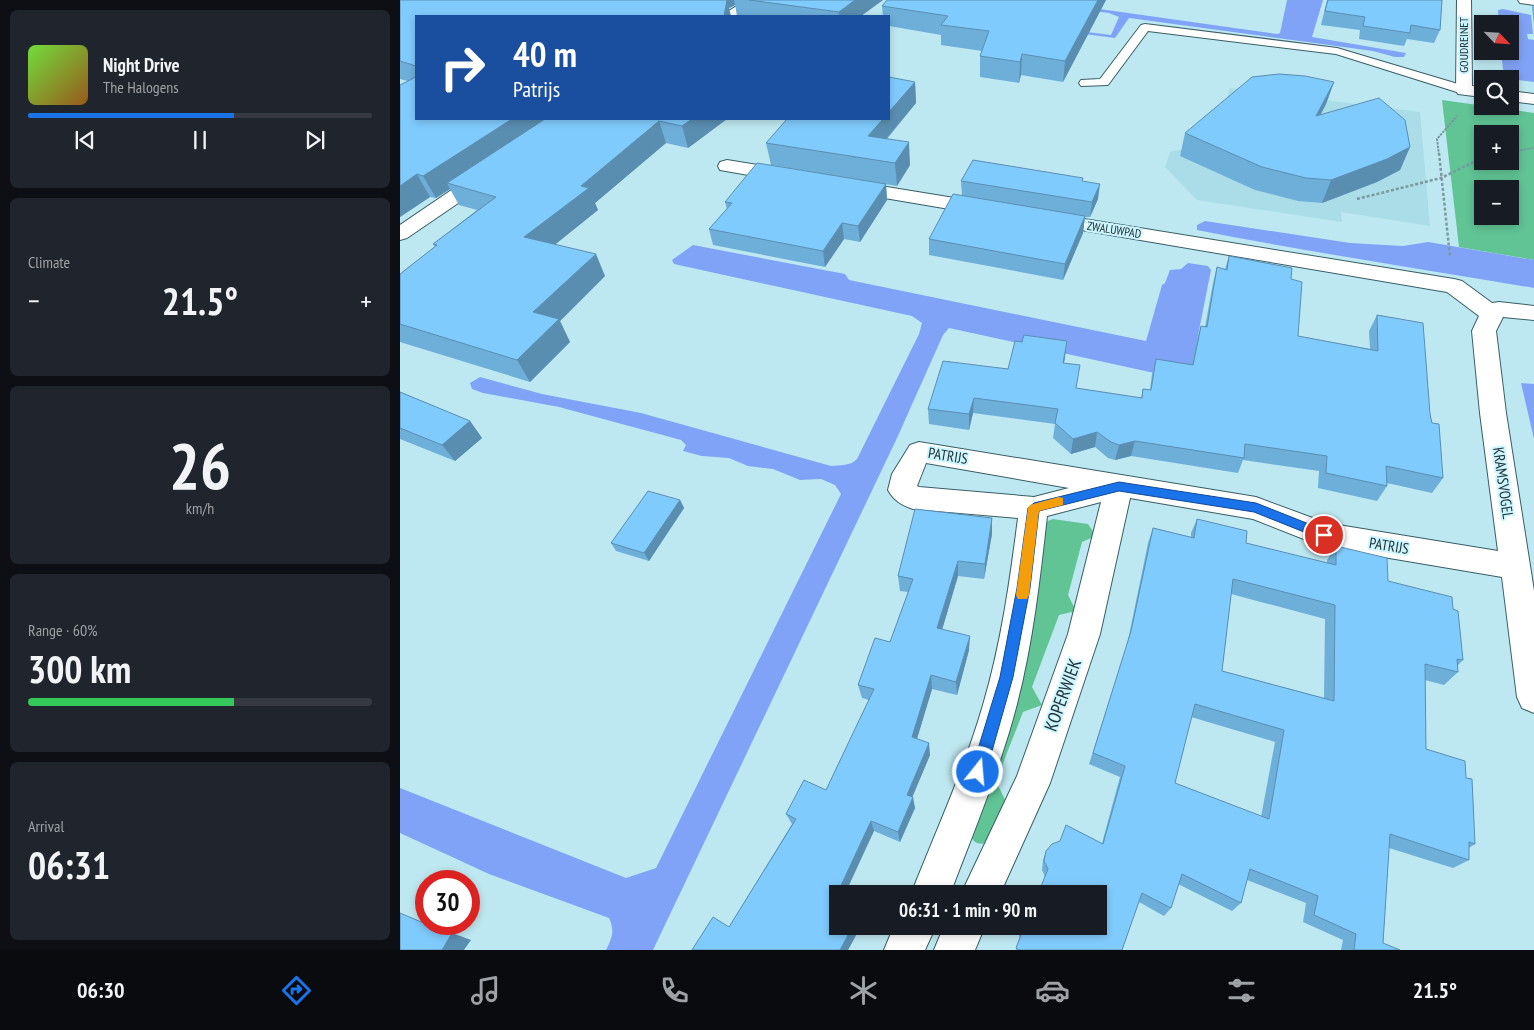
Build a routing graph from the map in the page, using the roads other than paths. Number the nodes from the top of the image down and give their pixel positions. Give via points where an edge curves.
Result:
1 (757, 0) edge
2 (1464, 0) edge
3 (1525, 0) edge
4 (1534, 1) edge
5 (730, 15) edge
6 (1085, 83) dead end
7 (1464, 90) junction
8 (1474, 91) edge
9 (1519, 97) edge
10 (1534, 99) edge
11 (504, 163) edge
12 (727, 166) dead end
13 (805, 179) edge
14 (834, 184) edge
15 (400, 234) edge
16 (1534, 313) edge
17 (1491, 314) junction
18 (1119, 486) junction
19 (1034, 508) junction
20 (1515, 567) junction
21 (1534, 696) edge
22 (934, 885) edge
23 (984, 885) edge
24 (912, 935) edge
25 (961, 935) edge
26 (904, 950) edge
27 (954, 950) edge

1 - 5 street
2 - 7 street, GOUDREINET
3 - 4 street
6 - 7 lane via 1104,82 1145,26 1337,51
7 - 8 street
9 - 10 street
11 - 15 street
12 - 13 street
14 - 17 street, ZWALUWPAD via 1454,286
16 - 17 street via 1499,309
17 - 20 street, KRAMSVOGEL via 1484,331
18 - 19 street, PATRIJS
18 - 19 street, PATRIJS via 1030,468 919,452 906,474 902,490 913,498
18 - 20 street, PATRIJS via 1256,508 1324,535
18 - 23 street, KOPERWIEK via 1084,634 1032,783
19 - 22 street via 1024,588 1007,677 978,772
20 - 21 street, KRAMSVOGEL
24 - 26 street
25 - 27 street

